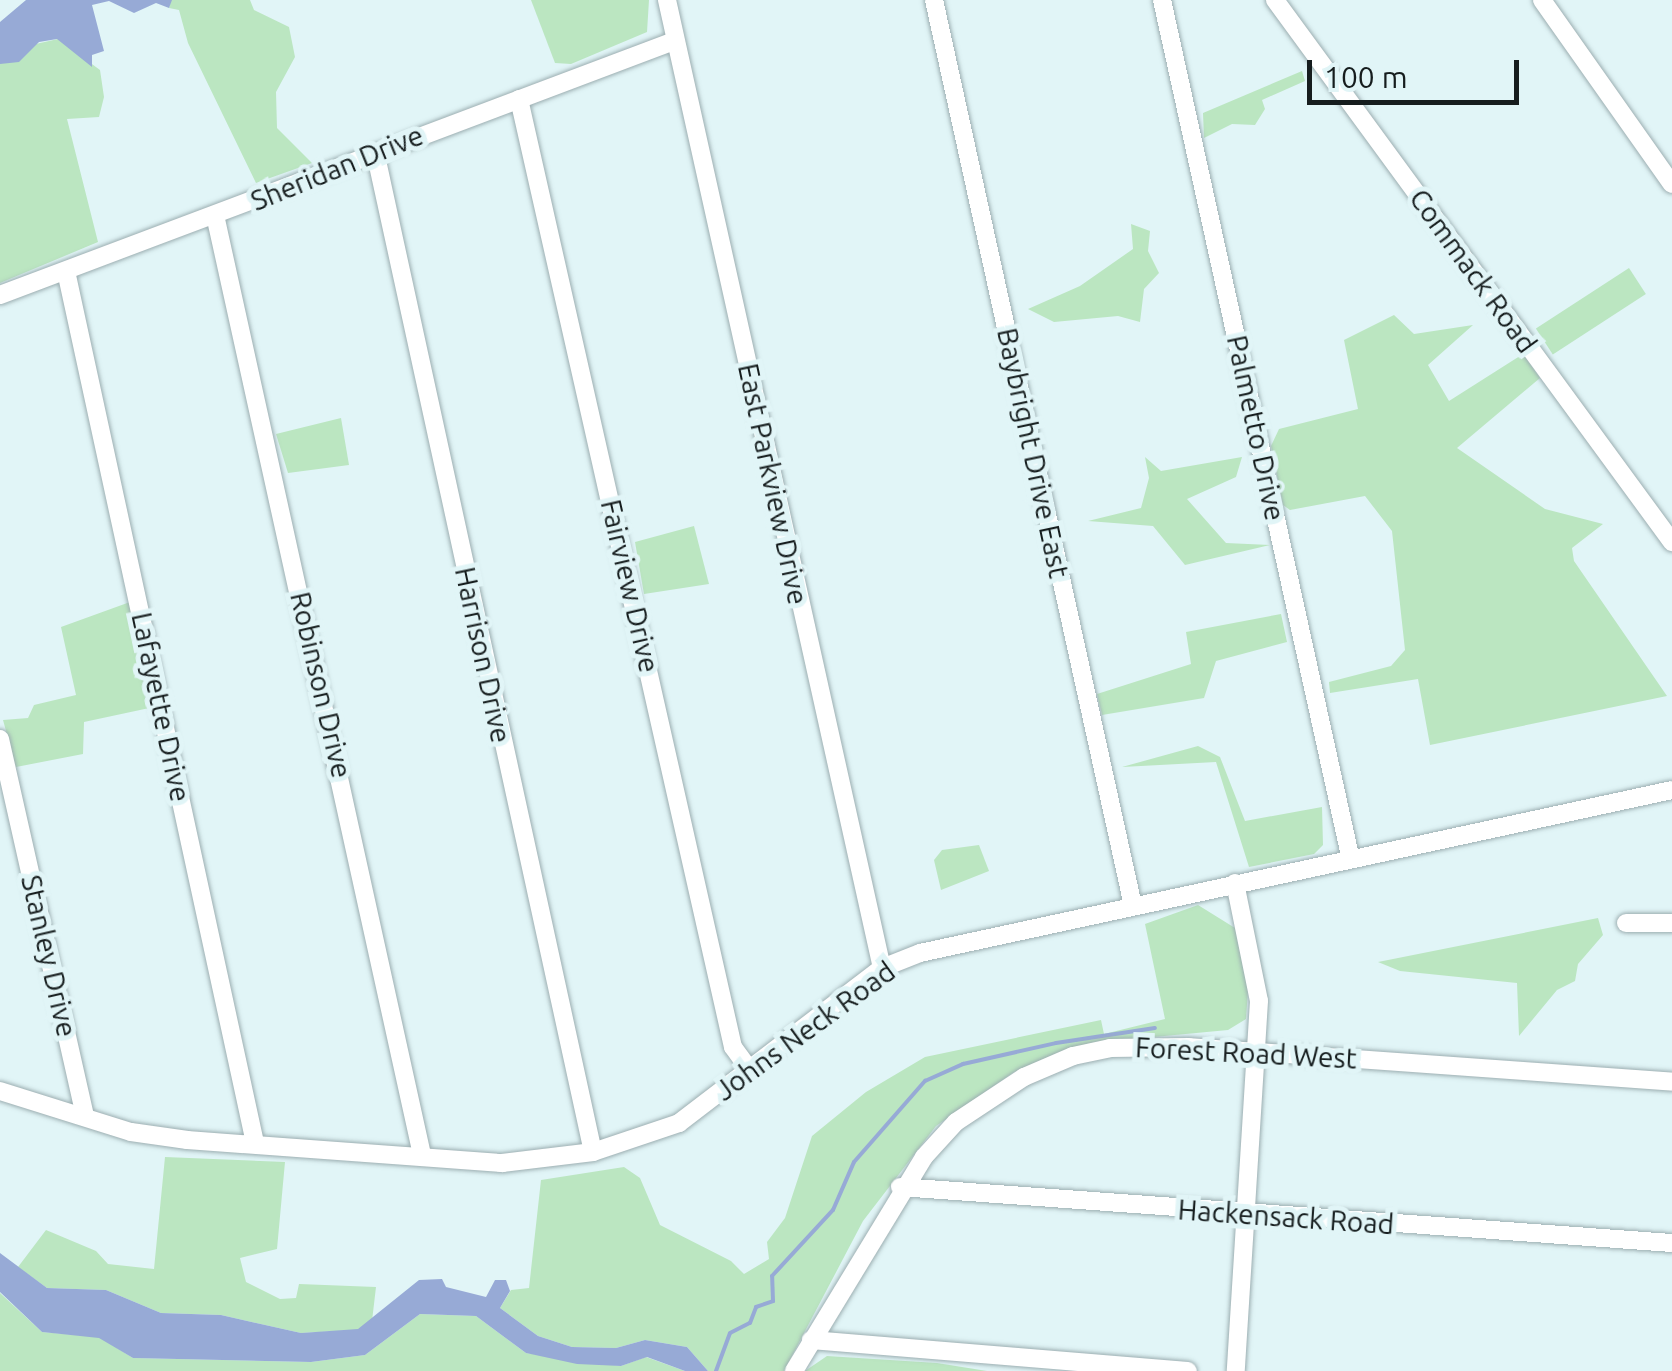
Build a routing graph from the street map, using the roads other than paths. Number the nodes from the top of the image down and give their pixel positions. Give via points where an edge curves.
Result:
1 (667, 0) edge
2 (934, 0) edge
3 (1162, 0) edge
4 (1275, 0) edge
5 (1542, 0) edge
6 (674, 41) junction
7 (520, 99) junction
8 (376, 156) junction
9 (1672, 184) edge
10 (216, 215) junction
11 (66, 271) junction
12 (0, 295) edge
13 (1672, 542) edge
14 (0, 739) edge
15 (1672, 790) edge
16 (1350, 856) junction
17 (1234, 883) junction
18 (1133, 906) junction
19 (1626, 923) dead end
20 (1672, 923) edge
21 (882, 968) junction
22 (1259, 1050) junction
23 (749, 1070) junction
24 (1672, 1082) edge
25 (0, 1091) edge
26 (85, 1116) junction
27 (255, 1144) junction
28 (594, 1152) junction
29 (422, 1155) junction
30 (900, 1187) junction
31 (1247, 1215) junction
32 (1672, 1243) edge
33 (811, 1340) junction
34 (794, 1371) edge
35 (1188, 1371) edge
36 (1236, 1371) edge

1 - 6 street, East Parkview Drive
2 - 18 street, Baybright Drive East
3 - 16 street, Palmetto Drive
4 - 13 street, Commack Road
5 - 9 street
6 - 7 street, Sheridan Drive
6 - 21 street, East Parkview Drive
7 - 8 street, Sheridan Drive
7 - 23 street, Fairview Drive via 729,1031
8 - 10 street, Sheridan Drive
8 - 28 street, Harrison Drive
10 - 11 street, Sheridan Drive
10 - 29 street, Robinson Drive
11 - 12 street, Sheridan Drive
11 - 27 street, Lafayette Drive
14 - 26 street, Stanley Drive
15 - 16 street, Johns Neck Road
16 - 17 street, Johns Neck Road
17 - 18 street, Johns Neck Road
17 - 22 street via 1260,1001
18 - 21 street, Johns Neck Road via 920,953
19 - 20 street
21 - 23 street, Johns Neck Road
22 - 24 street, Forest Road West
22 - 30 street, Forest Road West via 1153,1046 1073,1056 1024,1076 956,1122
22 - 31 street
23 - 28 street, Johns Neck Road via 679,1123
25 - 26 street, Johns Neck Road
26 - 27 street, Johns Neck Road via 130,1132
27 - 29 street, Johns Neck Road
28 - 29 street, Johns Neck Road via 502,1163
30 - 31 street, Hackensack Road
30 - 33 street, Forest Road West
31 - 32 street, Hackensack Road
31 - 36 street
33 - 34 street, Forest Road West
33 - 35 street

